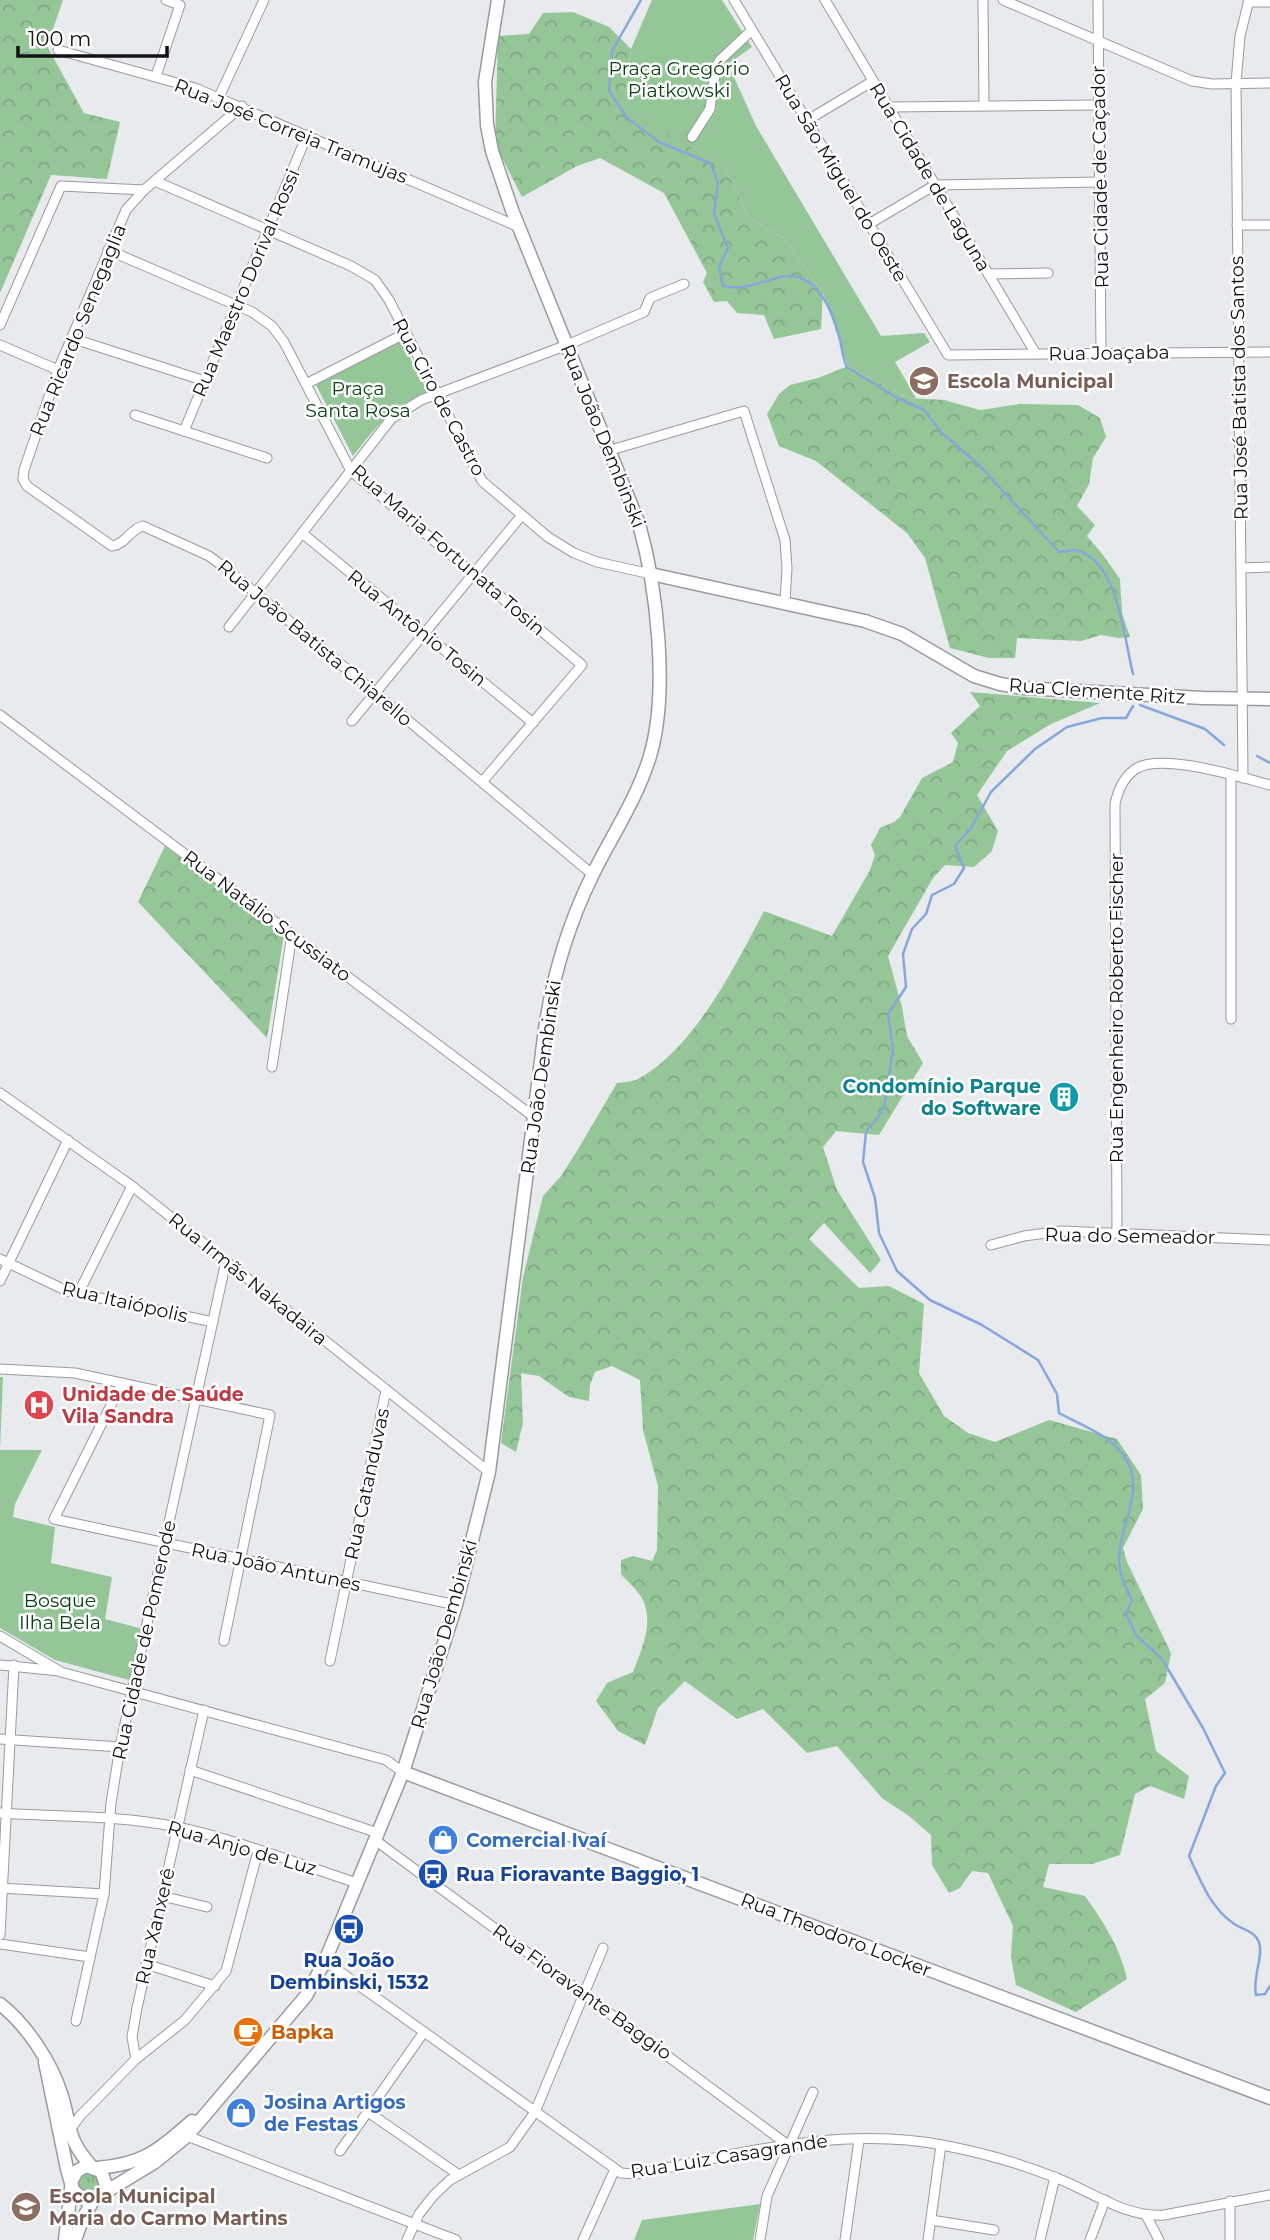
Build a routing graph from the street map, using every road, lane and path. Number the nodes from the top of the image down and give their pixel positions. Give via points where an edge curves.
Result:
1 (166, 0) edge
2 (264, 0) edge
3 (498, 0) edge
4 (734, 0) edge
5 (825, 0) edge
6 (983, 0) edge
7 (1003, 0) edge
8 (1098, 0) edge
9 (1249, 1) edge
10 (1270, 2) edge
11 (752, 30) junction
12 (1098, 41) junction
13 (58, 50) dead end
14 (156, 76) junction
15 (873, 81) junction
16 (1236, 83) junction
17 (1270, 83) edge
18 (219, 97) junction
19 (1099, 105) junction
20 (242, 106) junction
21 (984, 106) junction
22 (888, 107) junction
23 (806, 121) junction
24 (307, 135) junction
25 (692, 137) dead end
26 (155, 181) junction
27 (1100, 182) junction
28 (935, 185) junction
29 (144, 190) junction
30 (869, 224) junction
31 (1237, 225) junction
32 (1270, 225) edge
33 (519, 227) junction
34 (268, 229) junction
35 (108, 250) junction
36 (1048, 273) dead end
37 (988, 274) junction
38 (684, 284) dead end
39 (237, 304) junction
40 (0, 325) edge
41 (406, 333) junction
42 (71, 338) junction
43 (0, 345) edge
44 (567, 345) junction
45 (1238, 352) junction
46 (1270, 352) edge
47 (1035, 354) junction
48 (1101, 354) junction
49 (948, 355) joint
50 (58, 370) junction
51 (205, 381) junction
52 (306, 384) junction
53 (437, 394) junction
54 (135, 415) dead end
55 (184, 431) junction
56 (611, 450) junction
57 (267, 458) dead end
58 (351, 471) junction
59 (23, 479) joint
60 (522, 515) junction
61 (302, 533) junction
62 (1270, 567) edge
63 (1241, 568) junction
64 (473, 573) junction
65 (651, 574) junction
66 (256, 592) junction
67 (785, 603) junction
68 (229, 627) dead end
69 (424, 634) junction
70 (375, 692) junction
71 (1242, 699) junction
72 (1270, 699) edge
73 (0, 715) edge
74 (352, 721) dead end
75 (533, 723) junction
76 (1231, 775) junction
77 (1243, 778) junction
78 (482, 782) junction
79 (1270, 785) edge
80 (592, 874) junction
81 (292, 934) junction
82 (1231, 1020) dead end
83 (272, 1067) dead end
84 (0, 1093) edge
85 (534, 1117) junction
86 (68, 1140) junction
87 (132, 1185) junction
88 (1117, 1232) junction
89 (1270, 1240) edge
90 (990, 1245) dead end
91 (4, 1261) edge
92 (226, 1261) junction
93 (0, 1281) edge
94 (78, 1294) junction
95 (213, 1322) junction
96 (0, 1369) edge
97 (122, 1383) junction
98 (386, 1390) junction
99 (196, 1399) junction
100 (489, 1472) junction
101 (165, 1543) junction
102 (241, 1559) junction
103 (346, 1582) junction
104 (456, 1605) junction
105 (0, 1636) edge
106 (224, 1641) dead end
107 (330, 1661) dead end
108 (0, 1665) edge
109 (14, 1665) junction
110 (61, 1672) junction
111 (132, 1691) junction
112 (204, 1710) junction
113 (0, 1739) edge
114 (10, 1740) junction
115 (120, 1747) junction
116 (190, 1770) junction
117 (403, 1772) junction
118 (3, 1813) edge
119 (110, 1820) junction
120 (177, 1827) junction
121 (376, 1836) junction
122 (258, 1851) junction
123 (357, 1883) junction
124 (1, 1888) edge
125 (104, 1894) junction
126 (162, 1896) junction
127 (207, 1907) dead end
128 (0, 1935) edge
129 (0, 1944) edge
130 (603, 1948) dead end
131 (90, 1957) junction
132 (325, 1961) junction
133 (146, 1964) junction
134 (215, 1986) junction
135 (584, 1994) junction
136 (0, 2004) edge
137 (76, 2021) dead end
138 (424, 2032) junction
139 (136, 2060) junction
140 (45, 2062) junction
141 (813, 2092) dead end
142 (219, 2097) junction
143 (1270, 2098) edge
144 (65, 2109) junction
145 (368, 2112) junction
146 (536, 2112) junction
147 (80, 2116) junction
148 (69, 2131) junction
149 (187, 2136) junction
150 (859, 2140) junction
151 (788, 2145) junction
152 (941, 2145) junction
153 (340, 2151) dead end
154 (94, 2167) junction
155 (615, 2169) junction
156 (459, 2175) junction
157 (1055, 2177) junction
158 (72, 2185) junction
159 (1270, 2195) edge
160 (98, 2196) junction
161 (1105, 2200) junction
162 (1230, 2201) junction
163 (1146, 2215) junction
164 (931, 2220) junction
165 (414, 2222) junction
166 (994, 2230) dead end
167 (65, 2240) edge
168 (75, 2240) edge
169 (407, 2240) edge
170 (456, 2240) edge
171 (583, 2240) edge
172 (760, 2240) edge
173 (845, 2240) edge
174 (928, 2240) edge
175 (1040, 2240) edge
176 (1090, 2240) edge
177 (1159, 2240) edge
178 (1230, 2240) edge

1 - 14 street via 180,5
2 - 18 street
3 - 33 main road, Rua João Dembinski via 485,82 487,125 497,170
4 - 11 street, Rua São Miguel do Oeste
5 - 15 street, Rua Cidade de Laguna
6 - 21 street
7 - 12 street
8 - 12 street, Rua Cidade de Caçador
9 - 10 street
9 - 16 street, Rua José Batista dos Santos
11 - 23 street, Rua São Miguel do Oeste
11 - 25 street via 720,60 710,109
12 - 16 street via 1192,81
12 - 19 street, Rua Cidade de Caçador
13 - 14 street, Rua José Correia Tramujas
14 - 18 street, Rua José Correia Tramujas
15 - 22 street, Rua Cidade de Laguna
15 - 23 street
16 - 17 street
16 - 31 street, Rua José Batista dos Santos
18 - 20 street, Rua José Correia Tramujas
19 - 21 street
19 - 27 street, Rua Cidade de Caçador
20 - 24 street, Rua José Correia Tramujas
20 - 26 street, Rua Ricardo Senegaglia
21 - 22 street
22 - 28 street, Rua Cidade de Laguna
23 - 30 street, Rua São Miguel do Oeste
24 - 33 street, Rua José Correia Tramujas
24 - 34 street, Rua Maestro Dorival Rossi
26 - 29 street, Rua Ricardo Senegaglia
26 - 34 street, Rua Ciro de Castro
27 - 28 street
27 - 48 street, Rua Cidade de Caçador
28 - 30 street
28 - 37 street, Rua Cidade de Laguna
29 - 35 street, Rua Ricardo Senegaglia via 126,210
29 - 40 street via 61,186
30 - 49 street, Rua São Miguel do Oeste
31 - 32 street
31 - 45 street, Rua José Batista dos Santos
33 - 44 main road, Rua João Dembinski
34 - 39 street, Rua Maestro Dorival Rossi
34 - 41 street, Rua Ciro de Castro via 351,265 374,280
35 - 39 street, Rua Maria Fortunata Tosin
35 - 42 street, Rua Ricardo Senegaglia
36 - 37 street
37 - 47 street, Rua Cidade de Laguna
38 - 44 street via 650,298 644,312
39 - 51 street, Rua Maestro Dorival Rossi
39 - 52 street, Rua Maria Fortunata Tosin via 272,326
41 - 52 street
41 - 53 street, Rua Ciro de Castro
42 - 50 street, Rua Ricardo Senegaglia
42 - 51 street
43 - 50 street
44 - 53 street
44 - 56 main road, Rua João Dembinski
45 - 46 street, Rua Joaçaba
45 - 48 street, Rua Joaçaba
45 - 63 street, Rua José Batista dos Santos
47 - 48 street, Rua Joaçaba
47 - 49 street, Rua Joaçaba
50 - 59 street, Rua Ricardo Senegaglia
51 - 55 street, Rua Maestro Dorival Rossi
52 - 58 street, Rua Maria Fortunata Tosin
53 - 58 street via 391,419
53 - 60 street, Rua Ciro de Castro via 482,481
54 - 55 street
55 - 57 street
56 - 65 main road, Rua João Dembinski via 635,509
56 - 67 street via 744,411 785,540
58 - 61 street
58 - 64 street, Rua Maria Fortunata Tosin
59 - 66 street, Rua João Batista Chiarello via 109,544 116,546 134,529 147,527 209,556
60 - 64 street
60 - 65 street, Rua Ciro de Castro via 574,554
61 - 66 street
61 - 69 street, Rua Antônio Tosin
62 - 63 street
63 - 71 street, Rua José Batista dos Santos
64 - 69 street
64 - 75 street, Rua Maria Fortunata Tosin via 582,665
65 - 67 main road, Rua Clemente Ritz
65 - 80 main road, Rua João Dembinski via 660,683 657,724 640,783
66 - 68 street
66 - 70 street, Rua João Batista Chiarello
67 - 71 main road, Rua Clemente Ritz via 885,627 962,670 1000,684
69 - 70 street
69 - 75 street, Rua Antônio Tosin
70 - 74 street
70 - 78 street, Rua João Batista Chiarello
71 - 72 main road, Rua Clemente Ritz
71 - 77 street, Rua José Batista dos Santos
73 - 81 street, Rua Natálio Scussiato
75 - 78 street
76 - 77 street
76 - 82 street
76 - 88 street, Rua Engenheiro Roberto Fischer via 1183,765 1149,764 1134,770 1121,786 1115,804
77 - 79 street
78 - 80 street, Rua João Batista Chiarello
80 - 85 main road, Rua João Dembinski via 554,975
81 - 83 street
81 - 85 street, Rua Natálio Scussiato
84 - 86 street, Rua Irmãs Nakadaira
85 - 100 main road, Rua João Dembinski
86 - 87 street, Rua Irmãs Nakadaira
86 - 91 street
87 - 92 street, Rua Irmãs Nakadaira
87 - 94 street
88 - 89 street, Rua do Semeador
88 - 90 street, Rua do Semeador via 1043,1233
91 - 93 street
91 - 94 street, Rua Itaiópolis
92 - 95 street, Rua Cidade de Pomerode
92 - 98 street, Rua Irmãs Nakadaira
94 - 95 street, Rua Itaiópolis
95 - 99 street, Rua Cidade de Pomerode
96 - 97 street via 69,1372
97 - 99 street
97 - 101 street, Rua João Antunes via 54,1519
98 - 100 street, Rua Irmãs Nakadaira
98 - 103 street, Rua Catanduvas
99 - 101 street, Rua Cidade de Pomerode
99 - 102 street via 270,1415
100 - 104 main road, Rua João Dembinski
101 - 102 street, Rua João Antunes
101 - 111 street, Rua Cidade de Pomerode
102 - 103 street, Rua João Antunes
102 - 106 street
103 - 104 street, Rua João Antunes
103 - 107 street, Rua Catanduvas
104 - 117 main road, Rua João Dembinski
105 - 110 street
108 - 109 street
109 - 110 street
109 - 114 street
110 - 111 street
111 - 112 street
111 - 115 street, Rua Cidade de Pomerode
112 - 116 street, Rua Xanxerê
112 - 117 street via 386,1760
113 - 114 street
114 - 115 street
114 - 118 street
115 - 119 street, Rua Cidade de Pomerode
116 - 120 street, Rua Xanxerê
116 - 121 street, Rua Fioravante Baggio
117 - 121 main road, Rua João Dembinski
117 - 143 main road, Rua Theodoro Locker
118 - 119 street, Rua Anjo de Luz
118 - 124 street
119 - 120 street, Rua Anjo de Luz
119 - 125 street, Rua Cidade de Pomerode
120 - 122 street, Rua Anjo de Luz
120 - 126 street, Rua Xanxerê
121 - 123 main road, Rua João Dembinski
121 - 135 street, Rua Fioravante Baggio
122 - 123 street, Rua Anjo de Luz
122 - 134 street via 229,1965
123 - 132 main road, Rua João Dembinski
124 - 125 street
124 - 128 street
125 - 131 street, Rua Cidade de Pomerode
126 - 127 street
126 - 133 street, Rua Xanxerê
129 - 131 street
130 - 135 street
131 - 137 street, Rua Cidade de Pomerode
132 - 138 street, Rua Luiz Casagrande
132 - 142 main road, Rua João Dembinski via 306,1996
133 - 134 street
133 - 139 street, Rua Xanxerê via 134,2023
134 - 139 street via 176,2028
135 - 146 street
135 - 151 street, Rua Fioravante Baggio
136 - 140 main road via 26,2030
138 - 145 street
138 - 146 street, Rua Luiz Casagrande
139 - 147 street
140 - 144 main road
140 - 158 main road
141 - 151 street
142 - 149 main road, Rua João Dembinski
142 - 154 main road, Rua João Dembinski via 139,2161
144 - 147 street
144 - 148 main road
145 - 153 street
145 - 156 street
146 - 155 street, Rua Luiz Casagrande
146 - 156 street via 510,2147
147 - 148 street
148 - 154 main road via 77,2149
149 - 160 main road, Rua João Dembinski
149 - 165 street
150 - 151 street, Rua Luiz Casagrande
150 - 152 street, Rua Luiz Casagrande
150 - 173 street
151 - 155 street, Rua Luiz Casagrande via 636,2174
151 - 172 street via 767,2196
152 - 157 street, Rua Luiz Casagrande
152 - 164 street
154 - 158 main road via 77,2171
154 - 160 main road via 106,2180
155 - 171 street
156 - 165 street via 434,2195
157 - 161 street, Rua Luiz Casagrande
157 - 175 street
158 - 160 main road via 80,2198
158 - 167 main road
159 - 162 street, Rua Luiz Casagrande
160 - 168 main road
161 - 163 street, Rua Luiz Casagrande
161 - 176 street
162 - 163 street, Rua Luiz Casagrande
162 - 178 street
163 - 177 street
164 - 166 street
164 - 174 street
165 - 169 street
165 - 170 street

